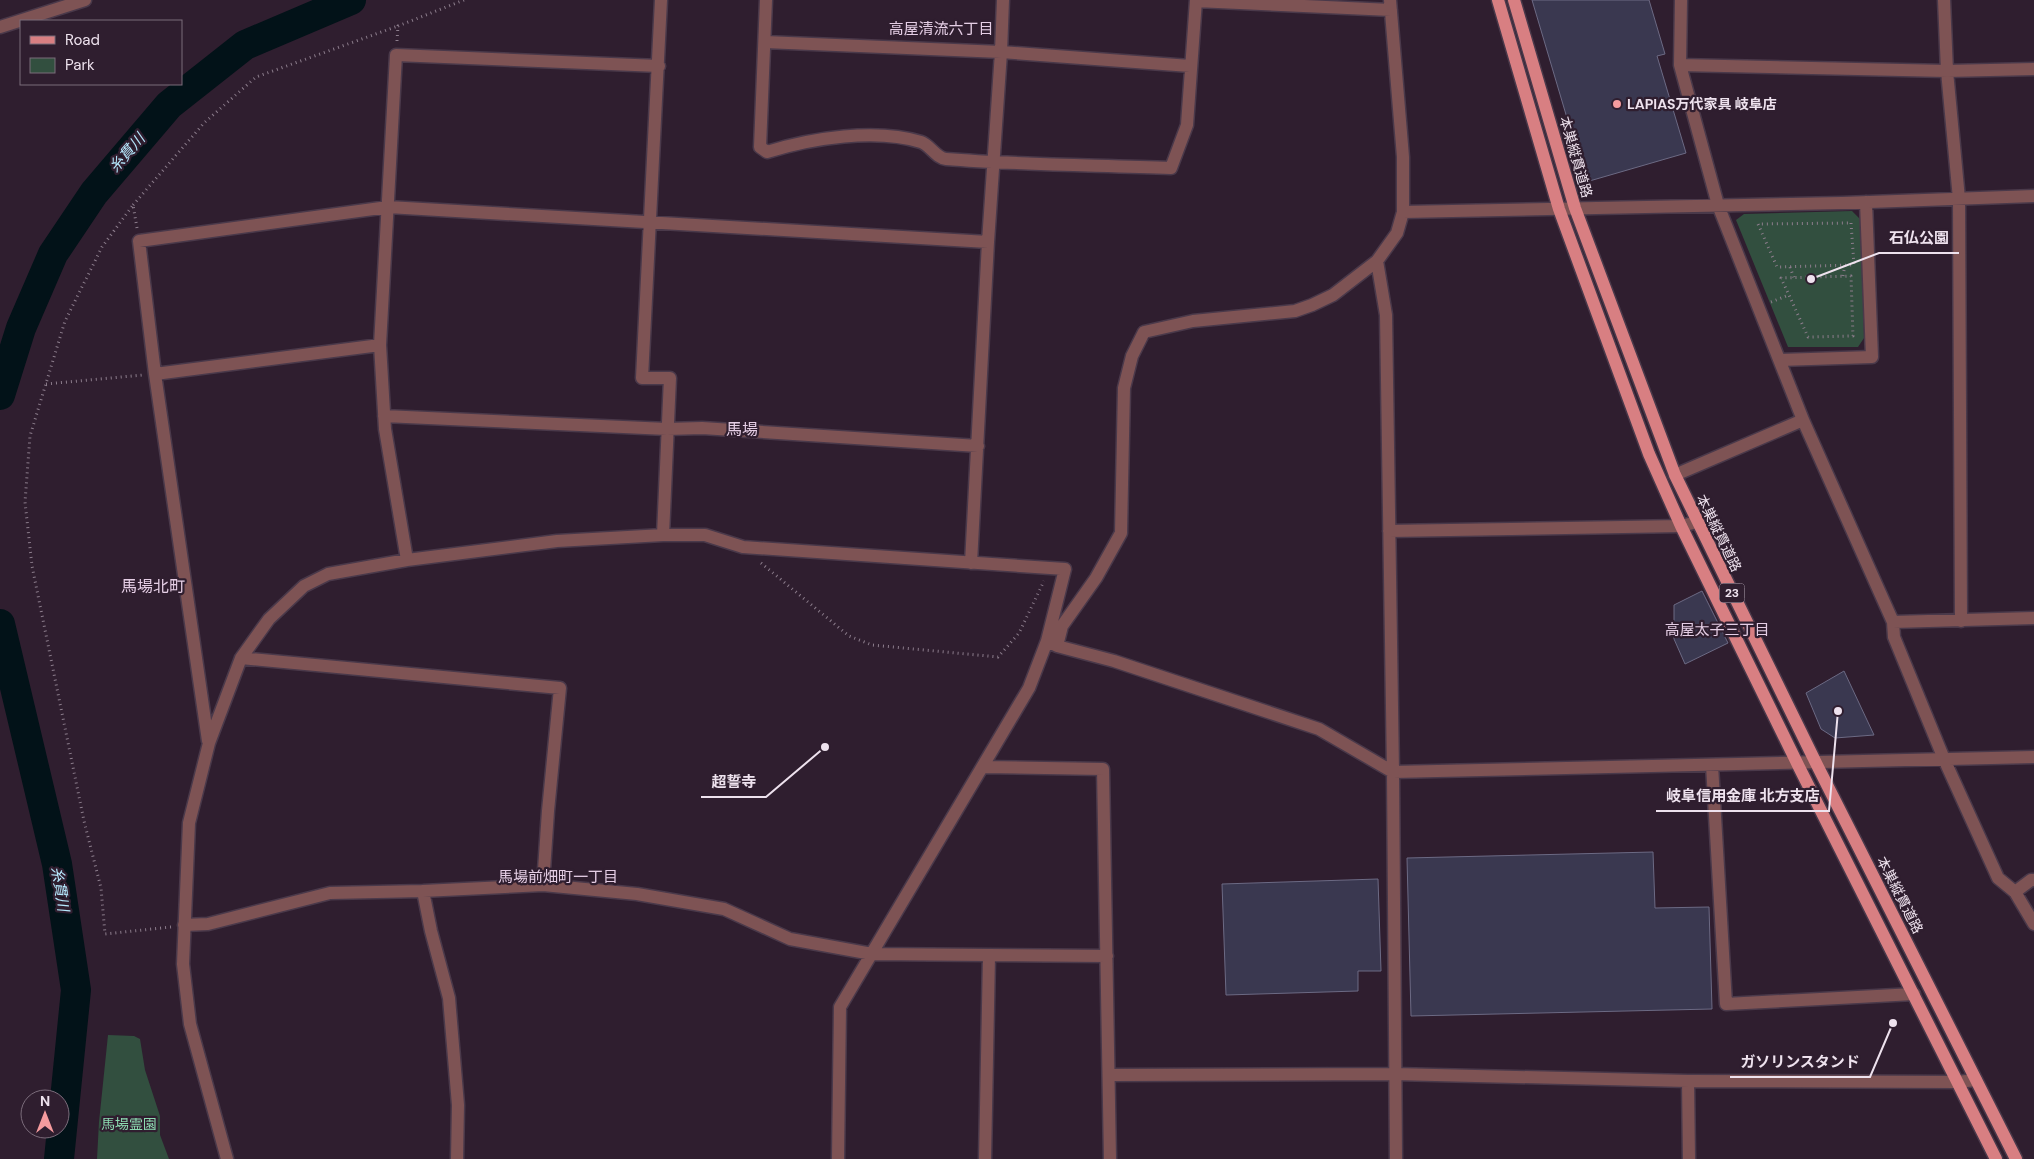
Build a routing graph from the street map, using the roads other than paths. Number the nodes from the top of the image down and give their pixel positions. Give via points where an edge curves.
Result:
1 (85, 0) edge
2 (661, 0) edge
3 (766, 0) edge
4 (1003, 0) edge
5 (1196, 0) edge
6 (1498, 0) edge
7 (1514, 0) edge
8 (1681, 0) edge
9 (1944, 0) edge
10 (1390, 5) edge
11 (22, 20) edge
12 (20, 21) edge
13 (0, 27) edge
14 (765, 42) junction
15 (1001, 52) junction
16 (659, 66) junction
17 (1190, 66) junction
18 (1680, 66) junction
19 (2034, 69) edge
20 (1946, 71) junction
21 (993, 162) junction
22 (2034, 196) edge
23 (1959, 199) junction
24 (1866, 202) junction
25 (1718, 205) junction
26 (388, 207) junction
27 (1575, 208) junction
28 (1559, 209) junction
29 (1403, 212) junction
30 (651, 222) junction
31 (988, 242) junction
32 (1377, 261) junction
33 (380, 345) junction
34 (1780, 360) junction
35 (156, 374) junction
36 (384, 416) junction
37 (1803, 420) junction
38 (667, 430) junction
39 (978, 446) junction
40 (1675, 475) junction
41 (1697, 522) junction
42 (1681, 526) junction
43 (1389, 532) junction
44 (663, 535) junction
45 (407, 560) junction
46 (970, 563) junction
47 (2034, 618) edge
48 (1961, 621) junction
49 (1893, 622) junction
50 (1052, 643) junction
51 (241, 658) junction
52 (209, 744) junction
53 (2034, 757) edge
54 (1944, 759) junction
55 (1815, 761) junction
56 (1797, 763) junction
57 (1712, 765) junction
58 (983, 767) junction
59 (1393, 772) junction
60 (2034, 880) edge
61 (543, 885) junction
62 (423, 891) junction
63 (2015, 892) junction
64 (2034, 924) edge
65 (184, 925) junction
66 (872, 954) junction
67 (989, 956) junction
68 (1107, 956) junction
69 (1914, 994) junction
70 (1395, 1074) junction
71 (1110, 1075) junction
72 (1976, 1080) junction
73 (1688, 1081) junction
74 (1957, 1082) junction
75 (227, 1159) edge
76 (457, 1159) edge
77 (838, 1159) edge
78 (985, 1159) edge
79 (1110, 1159) edge
80 (1396, 1159) edge
81 (1689, 1159) edge
82 (1996, 1159) edge
83 (2016, 1159) edge

1 - 11 street
2 - 16 street
3 - 14 street
4 - 15 street
5 - 10 street
5 - 17 street
6 - 28 main road, 23
7 - 27 main road, 本巣縦貫道路 / 23
8 - 18 street
9 - 20 street
10 - 29 street via 1403,157
12 - 13 street
14 - 15 street
14 - 21 street via 760,146 767,152 796,143 879,134 923,143 942,158
15 - 17 street
15 - 21 street
16 - 26 street via 396,55
16 - 30 street
17 - 21 street via 1187,125 1171,168
18 - 20 street
18 - 25 street
19 - 20 street
20 - 23 street
21 - 31 street
22 - 23 street
23 - 24 street
23 - 48 street
24 - 25 street
24 - 34 street via 1872,357
25 - 27 street
25 - 34 street
26 - 30 street
26 - 33 street
26 - 35 street via 139,241
27 - 28 street
27 - 40 main road, 本巣縦貫道路 / 23
28 - 29 street
28 - 42 main road, 23 via 1649,454
29 - 32 street via 1396,233
30 - 31 street
30 - 38 street via 642,378 670,378
31 - 39 street
32 - 43 street via 1386,315
32 - 50 street via 1312,306 1295,311 1193,321 1144,332 1132,356 1124,388 1120,533 1096,578
33 - 35 street
33 - 36 street
34 - 37 street
35 - 52 street
36 - 38 street
36 - 45 street
37 - 40 street
37 - 49 street
38 - 39 street via 702,428
38 - 44 street
39 - 46 street
40 - 41 main road, 本巣縦貫道路 / 23
41 - 42 street
41 - 55 main road, 本巣縦貫道路 / 23
42 - 43 street
42 - 56 main road, 23
43 - 59 street
44 - 45 street via 557,541
44 - 46 street via 704,534 743,547
45 - 51 street via 328,574 304,586 269,619
46 - 50 street via 1065,570
47 - 48 street
48 - 49 street
49 - 54 street via 1894,637
50 - 58 street
50 - 59 street via 1319,729
51 - 52 street
51 - 61 street via 560,688
52 - 65 street via 189,823
53 - 54 street
54 - 55 street
54 - 63 street via 1998,878
55 - 56 street
55 - 72 main road, 本巣縦貫道路 / 23
56 - 57 street
56 - 69 main road, 23
57 - 59 street
57 - 69 street via 1726,1004
58 - 66 street
58 - 68 street via 1103,770
59 - 70 street
60 - 63 street
61 - 62 street
61 - 66 street via 637,894 724,909 790,939
62 - 65 street via 330,893 208,924
62 - 76 street via 449,998 458,1105
63 - 64 street
65 - 75 street via 183,964 190,1024
66 - 67 street
66 - 77 street via 840,1007
67 - 68 street
67 - 78 street
68 - 71 street
69 - 74 main road, 23
70 - 71 street
70 - 73 street
70 - 80 street
71 - 79 street
72 - 74 street
72 - 83 main road, 本巣縦貫道路 / 23
73 - 74 street
73 - 81 street
74 - 82 main road, 23

